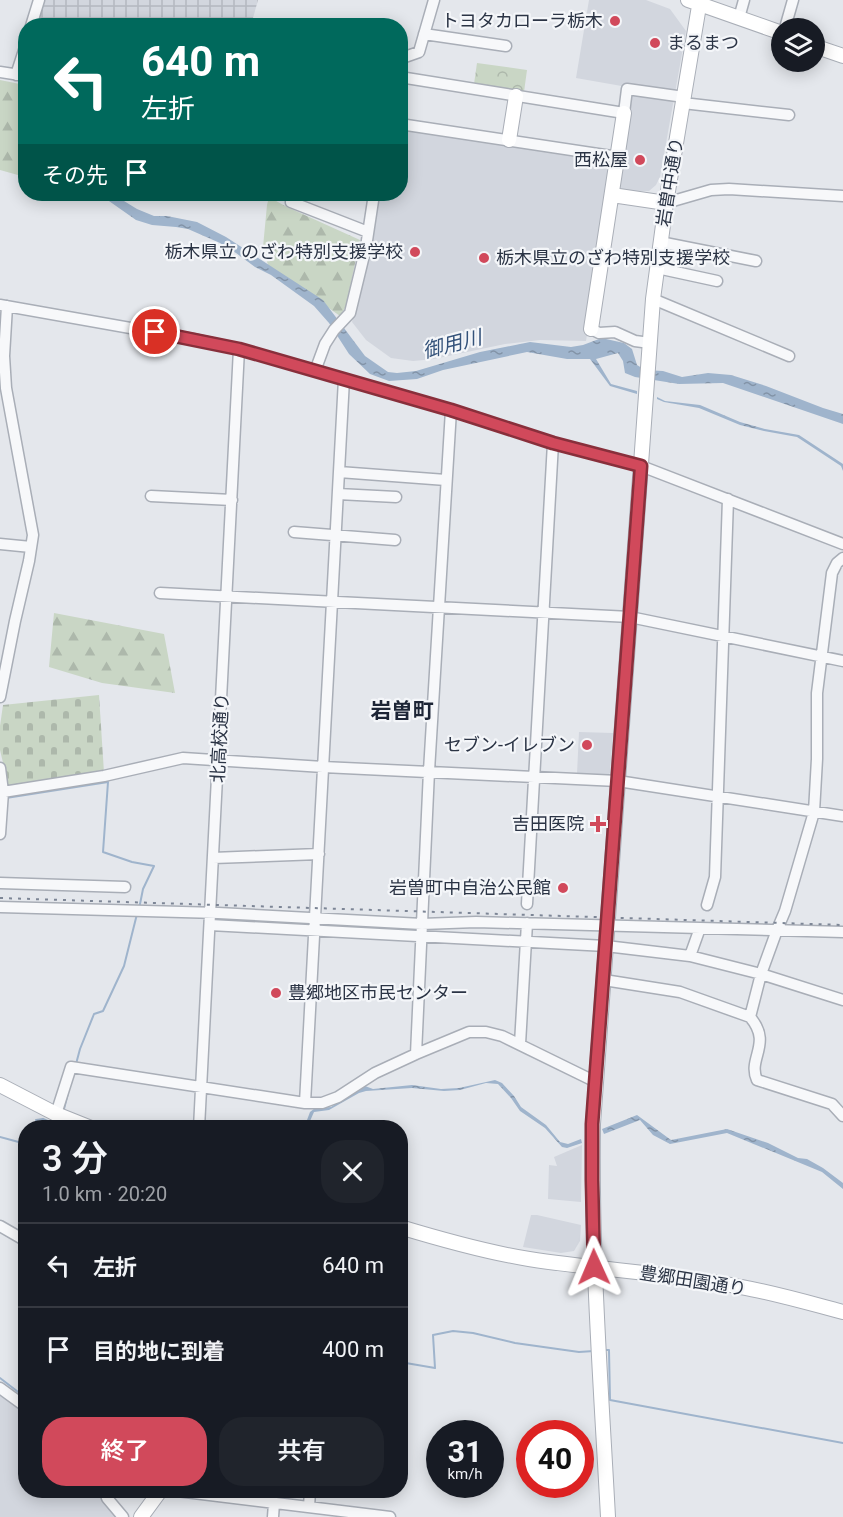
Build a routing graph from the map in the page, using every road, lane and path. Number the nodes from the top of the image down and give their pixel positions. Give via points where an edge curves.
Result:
1 (39, 0) edge
2 (434, 0) edge
3 (744, 0) edge
4 (793, 0) edge
5 (696, 1) edge
6 (33, 18) edge
7 (739, 18) junction
8 (788, 18) edge
9 (771, 29) edge
10 (424, 34) junction
11 (506, 46) dead end
12 (825, 50) edge
13 (408, 56) edge
14 (843, 56) edge
15 (0, 72) edge
16 (18, 75) edge
17 (408, 78) edge
18 (516, 96) junction
19 (683, 100) junction
20 (624, 113) junction
21 (789, 115) dead end
22 (408, 125) edge
23 (509, 140) junction
24 (618, 157) junction
25 (612, 195) junction
26 (843, 196) edge
27 (291, 201) edge
28 (373, 201) edge
29 (666, 202) junction
30 (368, 232) junction
31 (660, 242) junction
32 (756, 261) dead end
33 (657, 268) junction
34 (717, 281) dead end
35 (653, 299) junction
36 (4, 305) edge
37 (591, 328) joint
38 (650, 343) junction
39 (239, 349) junction
40 (789, 356) dead end
41 (315, 371) junction
42 (344, 379) junction
43 (451, 410) junction
44 (553, 443) junction
45 (641, 466) junction
46 (339, 472) junction
47 (446, 480) junction
48 (338, 494) junction
49 (151, 496) dead end
50 (396, 497) dead end
51 (728, 499) junction
52 (232, 500) junction
53 (294, 532) dead end
54 (336, 534) junction
55 (395, 540) dead end
56 (0, 544) edge
57 (843, 544) edge
58 (32, 548) junction
59 (843, 558) edge
60 (160, 593) dead end
61 (227, 597) junction
62 (333, 602) junction
63 (438, 608) junction
64 (544, 613) junction
65 (630, 617) junction
66 (722, 636) junction
67 (822, 657) junction
68 (843, 661) edge
69 (0, 698) edge
70 (218, 760) junction
71 (323, 767) junction
72 (429, 771) junction
73 (1, 775) edge
74 (535, 777) junction
75 (618, 781) junction
76 (3, 792) junction
77 (718, 796) junction
78 (814, 812) junction
79 (843, 816) edge
80 (0, 834) edge
81 (319, 854) junction
82 (213, 858) junction
83 (0, 883) edge
84 (125, 887) dead end
85 (527, 904) dead end
86 (707, 905) dead end
87 (0, 907) edge
88 (210, 913) junction
89 (315, 918) junction
90 (527, 923) junction
91 (422, 924) junction
92 (210, 925) junction
93 (608, 926) junction
94 (700, 928) junction
95 (777, 930) junction
96 (315, 932) junction
97 (843, 932) edge
98 (421, 937) junction
99 (526, 942) junction
100 (606, 946) junction
101 (690, 956) junction
102 (761, 974) junction
103 (604, 980) junction
104 (843, 1000) edge
105 (750, 1017) junction
106 (520, 1044) junction
107 (416, 1054) junction
108 (596, 1082) junction
109 (0, 1085) edge
110 (201, 1088) junction
111 (305, 1103) junction
112 (56, 1114) junction
113 (843, 1116) edge
114 (71, 1120) edge
115 (200, 1120) edge
116 (0, 1226) edge
117 (408, 1229) edge
118 (18, 1236) edge
119 (594, 1267) junction
120 (843, 1312) edge
121 (0, 1388) edge
122 (18, 1401) edge
123 (107, 1498) edge
124 (155, 1498) edge
125 (234, 1498) edge
126 (310, 1498) edge
127 (274, 1503) junction
128 (309, 1507) junction
129 (123, 1517) edge
130 (141, 1517) edge
131 (273, 1517) edge
132 (390, 1517) edge
133 (608, 1517) edge

1 - 6 street
2 - 10 street
3 - 7 street
4 - 8 street
5 - 7 street
5 - 19 street, 岩曽中通り
7 - 9 street
10 - 11 street
10 - 13 street via 419,52
12 - 14 street
15 - 16 street
17 - 18 street
18 - 20 street
18 - 23 street
19 - 20 street via 627,89
19 - 21 street
19 - 29 street, 岩曽中通り
20 - 24 street
22 - 23 street
23 - 24 street
24 - 25 street
25 - 29 street
25 - 37 street
26 - 29 street via 729,189
27 - 30 street
28 - 30 street
29 - 31 street, 岩曽中通り
30 - 41 street via 350,313 325,344
31 - 32 street
31 - 33 street, 岩曽中通り
33 - 34 street
33 - 35 street, 岩曽中通り
35 - 38 street, 岩曽中通り
35 - 40 street
36 - 39 street
36 - 58 street via 6,387 33,535
37 - 38 street
38 - 45 street, 岩曽中通り
39 - 41 street
39 - 52 street, 北高校通り
41 - 42 street
42 - 43 street
42 - 46 street
43 - 44 street
43 - 47 street
44 - 45 street
44 - 64 street
45 - 51 street
45 - 65 street
46 - 47 street
46 - 48 street
47 - 63 street
48 - 50 street
48 - 54 street
49 - 52 street
51 - 57 street
51 - 66 street
52 - 61 street, 北高校通り
53 - 54 street
54 - 55 street
54 - 62 street
56 - 58 street
58 - 69 street
59 - 67 street via 832,573
60 - 61 street
61 - 62 street
61 - 70 street, 北高校通り
62 - 63 street
62 - 71 street
63 - 64 street
63 - 72 street
64 - 65 street
64 - 74 street
65 - 66 street
65 - 75 street
66 - 67 street
66 - 77 street
67 - 68 street
67 - 78 street via 817,693
70 - 71 street
70 - 76 street via 183,758 104,776
70 - 82 street, 北高校通り
71 - 72 street
71 - 81 street
72 - 74 street
72 - 91 street
73 - 76 street
74 - 75 street
74 - 85 street
75 - 77 street
75 - 93 street
76 - 80 street
77 - 78 street
77 - 86 street via 715,877
78 - 79 street
78 - 95 street
81 - 82 street
81 - 89 street
82 - 88 street, 北高校通り
83 - 84 street
87 - 88 street
88 - 89 street
88 - 92 street, 北高校通り
89 - 91 street
89 - 96 street
90 - 91 street
90 - 93 street
90 - 99 street
91 - 98 street
92 - 96 street
92 - 110 street, 北高校通り
93 - 94 street
93 - 100 street
94 - 95 street
94 - 101 street
95 - 97 street
95 - 102 street
96 - 98 street
96 - 111 street
98 - 99 street
98 - 107 street
99 - 100 street
99 - 106 street
100 - 101 street
100 - 103 street
101 - 102 street
102 - 104 street
102 - 105 street
103 - 105 street via 680,992
103 - 108 street
105 - 113 street via 760,1031 754,1074 757,1080 832,1104
106 - 107 street via 486,1032 469,1032
106 - 108 street
107 - 111 street via 375,1073 338,1097 322,1103
108 - 119 street via 592,1124
109 - 112 street
110 - 111 street
110 - 112 street via 70,1068
110 - 115 street, 北高校通り
112 - 114 street
116 - 118 street
117 - 119 street, 豊郷田園通り via 501,1254
119 - 120 street, 豊郷田園通り via 742,1287
119 - 133 street
121 - 122 street
123 - 129 street
124 - 130 street
125 - 127 street
126 - 128 street
127 - 128 street
127 - 131 street
128 - 132 street

